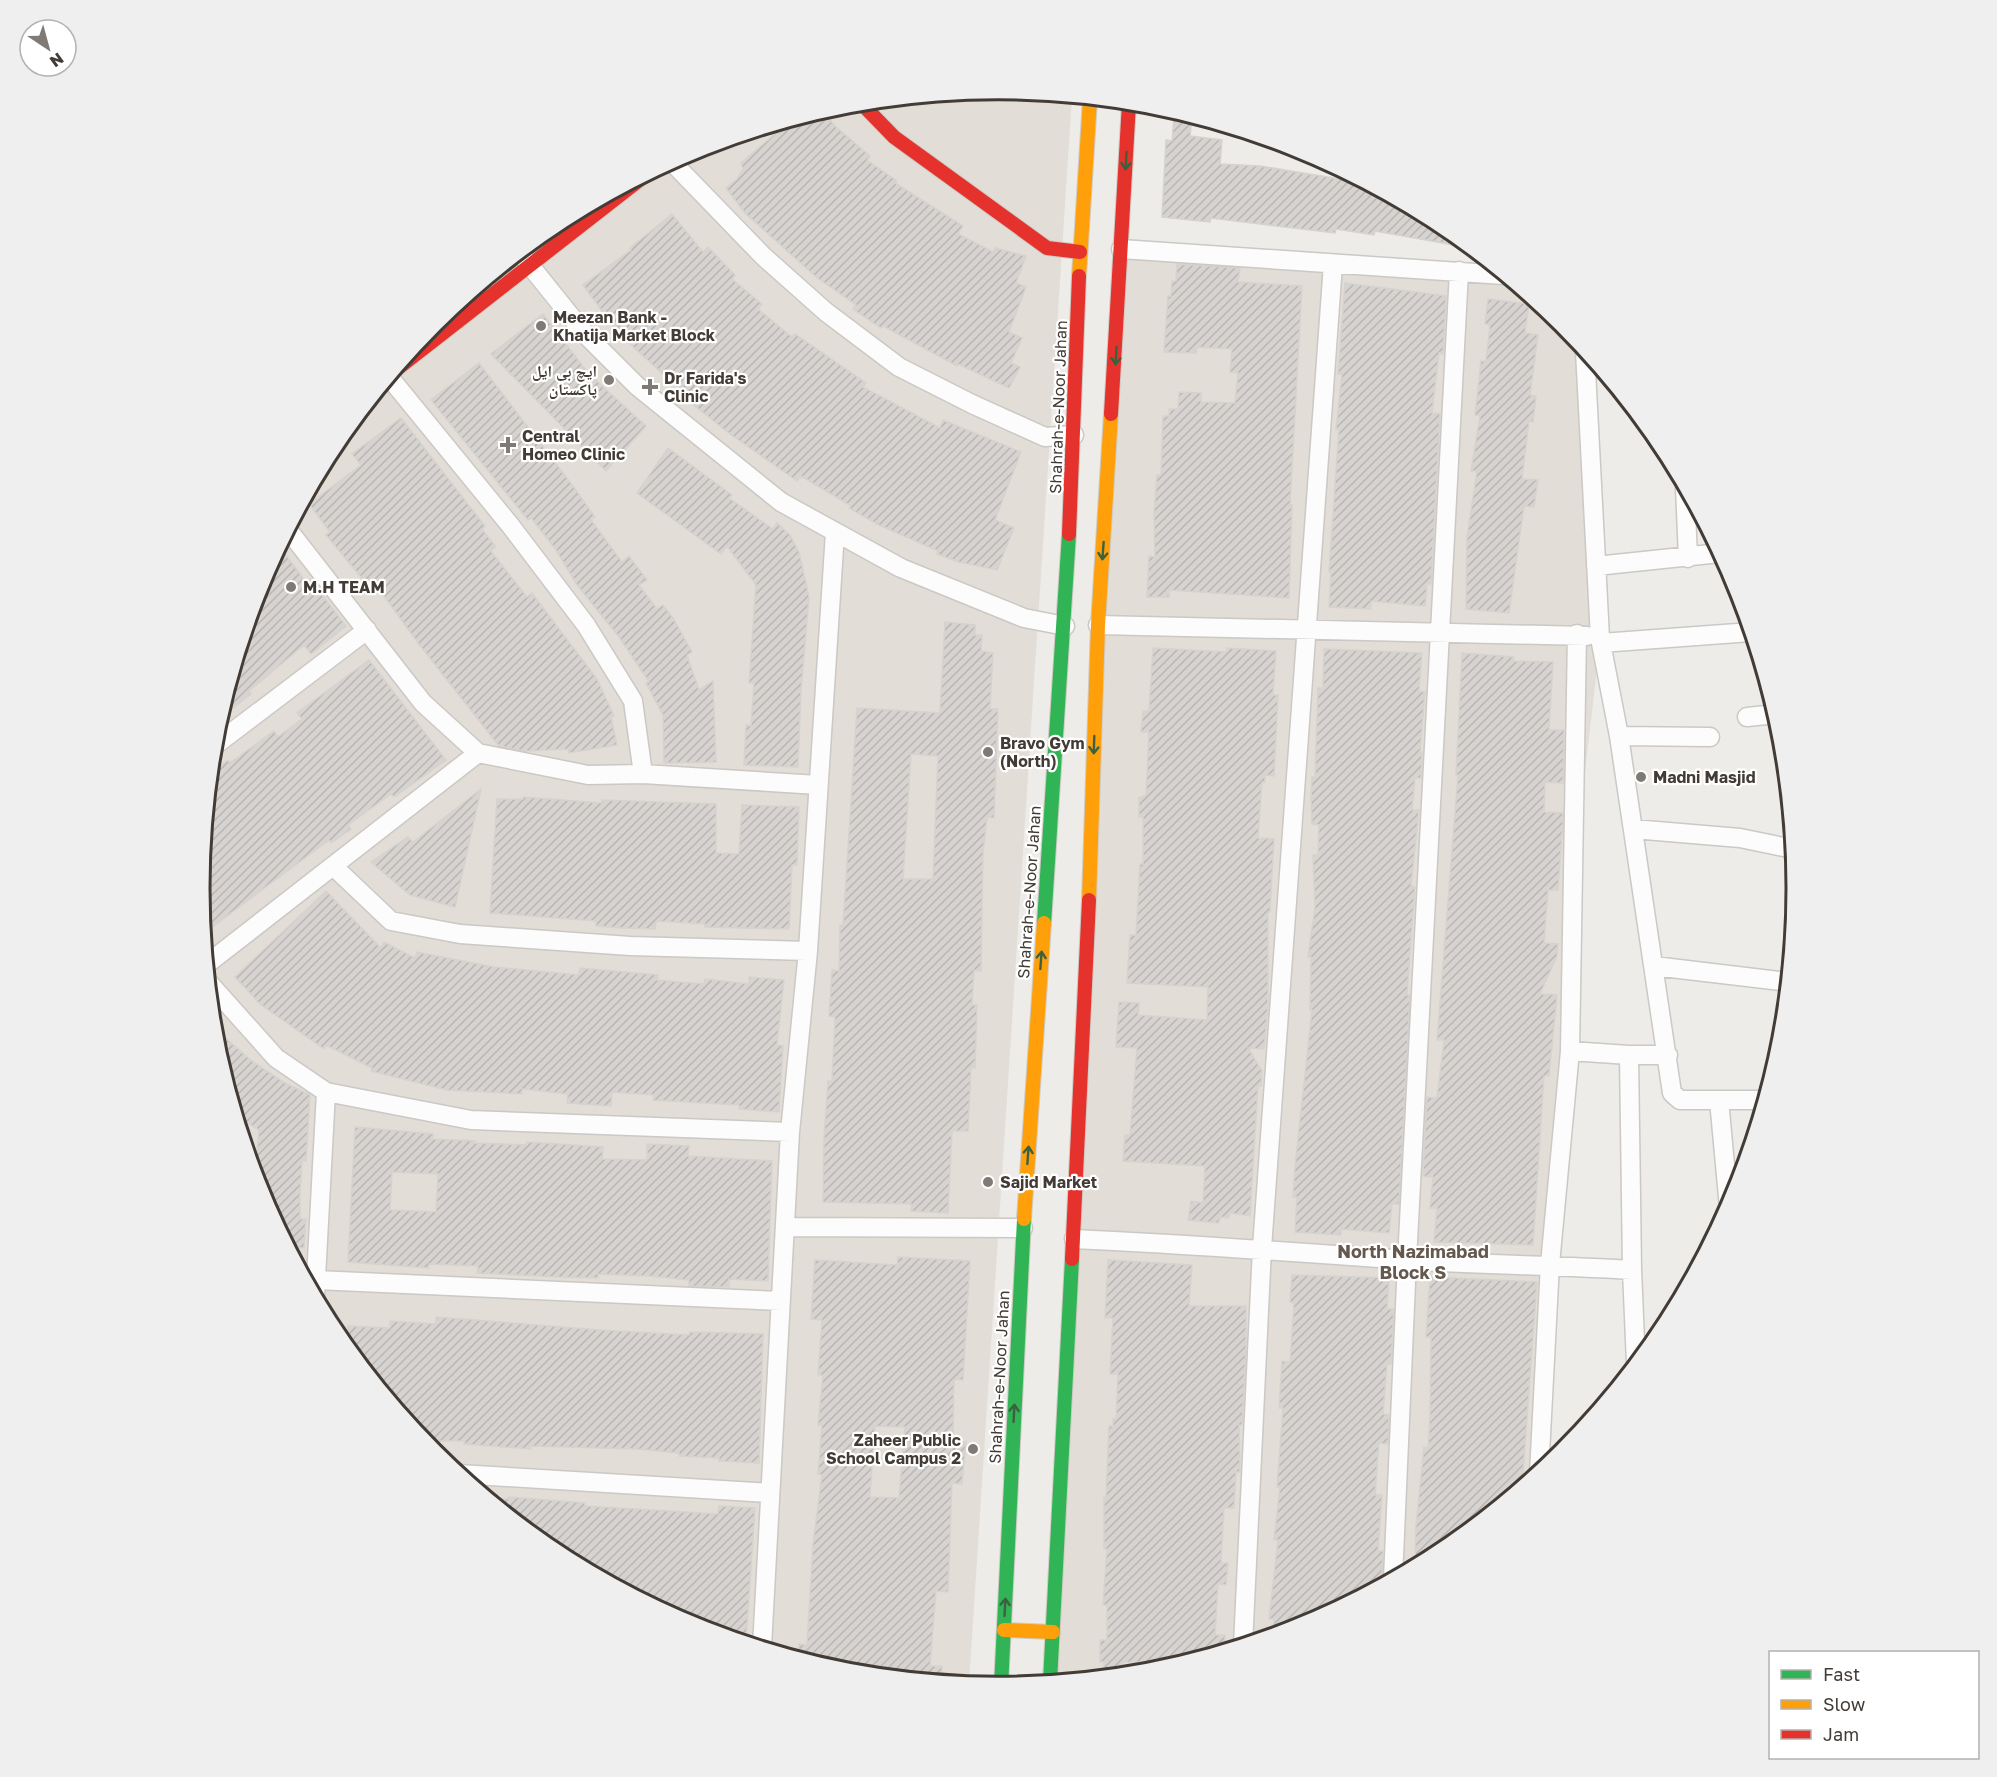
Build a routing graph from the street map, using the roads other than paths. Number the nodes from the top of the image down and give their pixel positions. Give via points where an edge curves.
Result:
1 (1090, 106) edge
2 (869, 112) edge
3 (1129, 112) edge
4 (678, 169) edge
5 (577, 223) edge
6 (1121, 249) junction
7 (1080, 252) junction
8 (524, 260) edge
9 (1333, 264) junction
10 (1459, 271) junction
11 (1491, 274) edge
12 (440, 332) edge
13 (1586, 363) edge
14 (394, 383) edge
15 (1074, 435) junction
16 (1686, 504) edge
17 (835, 532) junction
18 (294, 537) edge
19 (1712, 554) edge
20 (1688, 558) junction
21 (1596, 566) junction
22 (1098, 625) junction
23 (1065, 626) junction
24 (367, 630) junction
25 (1305, 630) junction
26 (1744, 632) edge
27 (1441, 634) junction
28 (1576, 634) junction
29 (1601, 640) junction
30 (1767, 715) edge
31 (1747, 717) dead end
32 (1619, 736) junction
33 (226, 737) edge
34 (1710, 737) dead end
35 (478, 753) junction
36 (643, 774) junction
37 (818, 785) junction
38 (1633, 829) junction
39 (1785, 847) edge
40 (333, 867) junction
41 (808, 951) junction
42 (214, 959) edge
43 (1654, 966) junction
44 (1781, 981) edge
45 (217, 992) edge
46 (1570, 1051) junction
47 (1629, 1055) junction
48 (1668, 1055) junction
49 (326, 1092) junction
50 (1719, 1100) junction
51 (1758, 1100) edge
52 (790, 1132) junction
53 (1735, 1168) edge
54 (785, 1227) junction
55 (1023, 1228) junction
56 (1074, 1239) junction
57 (1262, 1248) junction
58 (1407, 1260) junction
59 (1550, 1264) junction
60 (1632, 1270) junction
61 (316, 1282) edge
62 (320, 1288) edge
63 (781, 1301) junction
64 (1635, 1352) edge
65 (1540, 1461) edge
66 (472, 1475) edge
67 (770, 1494) junction
68 (1393, 1570) edge
69 (1004, 1630) junction
70 (1053, 1632) junction
71 (1244, 1637) edge
72 (762, 1640) edge
73 (1050, 1675) edge
74 (1002, 1676) edge

1 - 7 main road, Shahrah-e-Noor Jahan
2 - 7 main road via 894,137 1047,248
3 -> 6 main road
4 - 15 street via 763,256 826,312 899,367 1045,437
5 - 8 main road
6 - 9 street
6 -> 22 main road
7 - 15 main road, Shahrah-e-Noor Jahan
8 - 12 main road
8 - 17 street via 585,334 637,386 781,502
9 - 10 street
9 - 25 street
10 - 11 street
10 - 27 street
13 - 21 street
14 - 36 street via 586,626 633,702
15 - 23 main road, Shahrah-e-Noor Jahan
16 - 20 street
17 - 23 street via 901,568 972,598 1024,618
17 - 37 street
18 - 24 street
19 - 20 street
20 - 21 street
21 - 29 street
22 - 25 street
22 -> 56 main road
55 -> 23 main road, Shahrah-e-Noor Jahan
24 - 33 street
24 - 35 street via 423,703
25 - 27 street
25 - 57 street
26 - 29 street
27 - 28 street
27 - 58 street
28 - 29 street
28 - 46 street
29 - 32 street
30 - 31 street
32 - 34 street
32 - 38 street
35 - 36 street via 588,775
35 - 40 street
36 - 37 street
37 - 41 street
38 - 39 street via 1740,838
38 - 43 street
40 - 41 street via 392,921 460,934
40 - 42 street
41 - 52 street
43 - 44 street
43 - 48 street
45 - 49 street via 276,1058
46 - 47 street
46 - 59 street
47 - 48 street
47 - 60 street
48 - 50 street via 1675,1097
49 - 52 street via 471,1120
49 - 61 street
50 - 51 street
50 - 53 street
52 - 54 street
54 - 55 street
54 - 63 street
69 -> 55 main road, Shahrah-e-Noor Jahan
56 - 57 street
56 - 70 main road
57 - 58 street
57 - 71 street
58 - 59 street
58 - 68 street
59 - 60 street
59 - 65 street
60 - 64 street
62 - 63 street
63 - 67 street
66 - 67 street
67 - 72 street
69 - 70 main road
69 - 74 main road, Shahrah-e-Noor Jahan
70 - 73 main road

